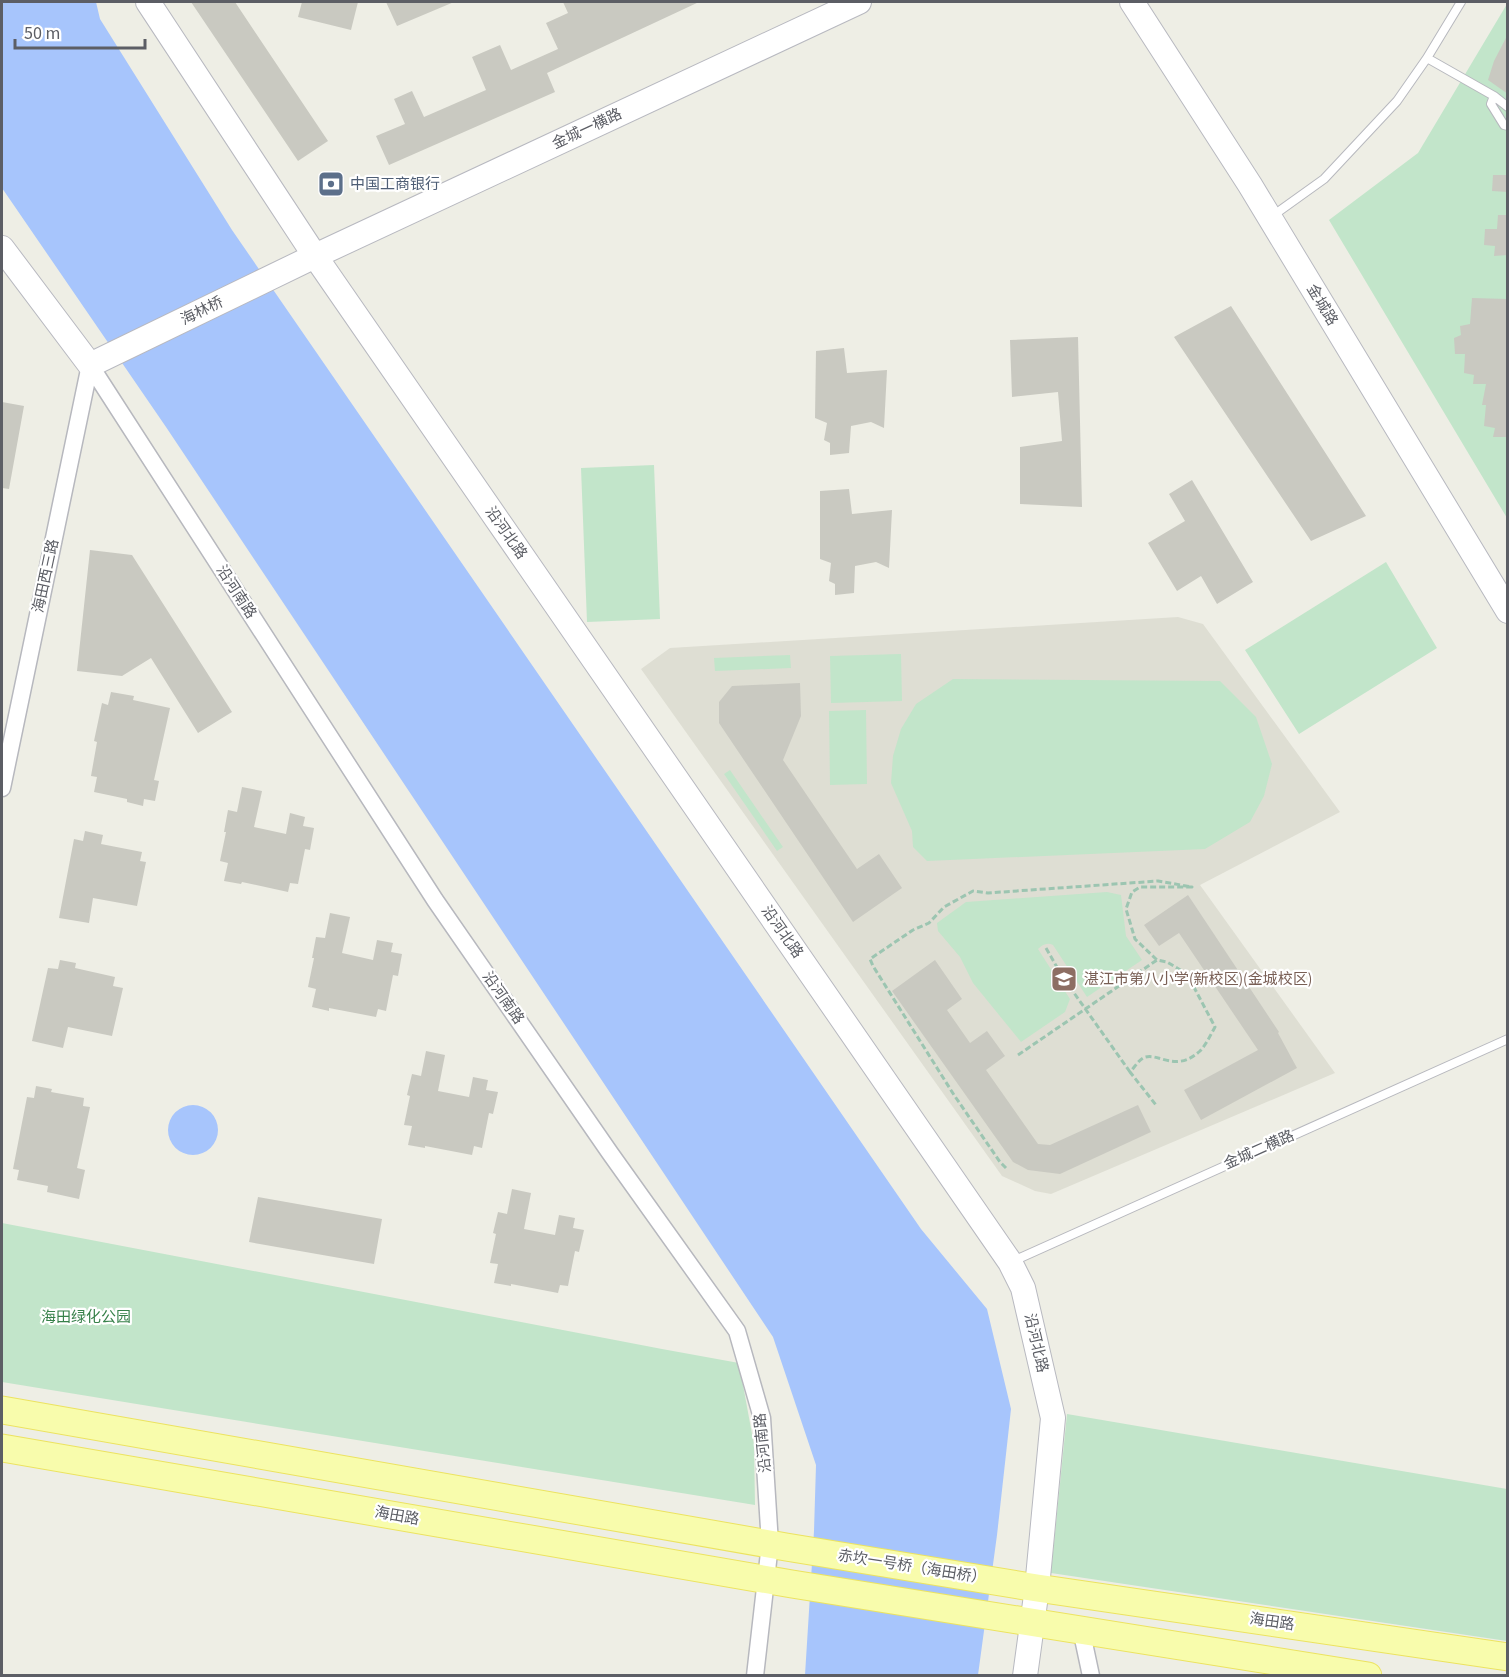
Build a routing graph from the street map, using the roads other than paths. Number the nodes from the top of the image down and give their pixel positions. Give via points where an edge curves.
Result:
1 (148, 2) edge
2 (859, 2) edge
3 (1132, 2) edge
4 (1461, 2) edge
5 (1427, 58) junction
6 (1494, 96) junction
7 (1508, 107) edge
8 (1508, 126) edge
9 (1269, 218) junction
10 (2, 248) edge
11 (315, 256) junction
12 (90, 365) junction
13 (1508, 611) edge
14 (2, 788) edge
15 (1508, 1039) edge
16 (1010, 1262) junction
17 (2, 1410) edge
18 (2, 1448) edge
19 (778, 1545) junction
20 (780, 1582) junction
21 (1037, 1587) junction
22 (1032, 1622) junction
23 (1081, 1629) junction
24 (1508, 1657) edge
25 (755, 1676) edge
26 (1025, 1676) edge
27 (1091, 1676) edge
28 (1368, 1676) edge

1 - 11 street, 沿河北路
2 - 11 street, 金城一横路
3 - 9 street, 金城路
4 - 5 lane
5 - 6 lane
5 - 9 lane via 1397,101 1324,179
6 - 7 lane
6 - 8 lane via 1491,104
9 - 13 street, 金城路
10 - 12 street
11 - 12 street, 海林桥
11 - 16 street, 沿河北路
12 - 14 street, 海田西三路
12 - 19 street, 沿河南路 via 435,900 737,1331 762,1418
15 - 16 lane, 金城二横路
16 - 21 street, 沿河北路 via 1023,1288 1053,1418
17 - 19 main road
18 - 20 main road, 海田路
19 - 20 street, 沿河南路
19 - 21 main road, 赤坎一号桥（海田桥）
20 - 22 main road
20 - 25 street, 沿河南路
21 - 22 street, 沿河北路
21 - 24 main road, 海田路
22 - 23 main road
22 - 26 street, 沿河北路
23 - 27 street
23 - 28 main road

